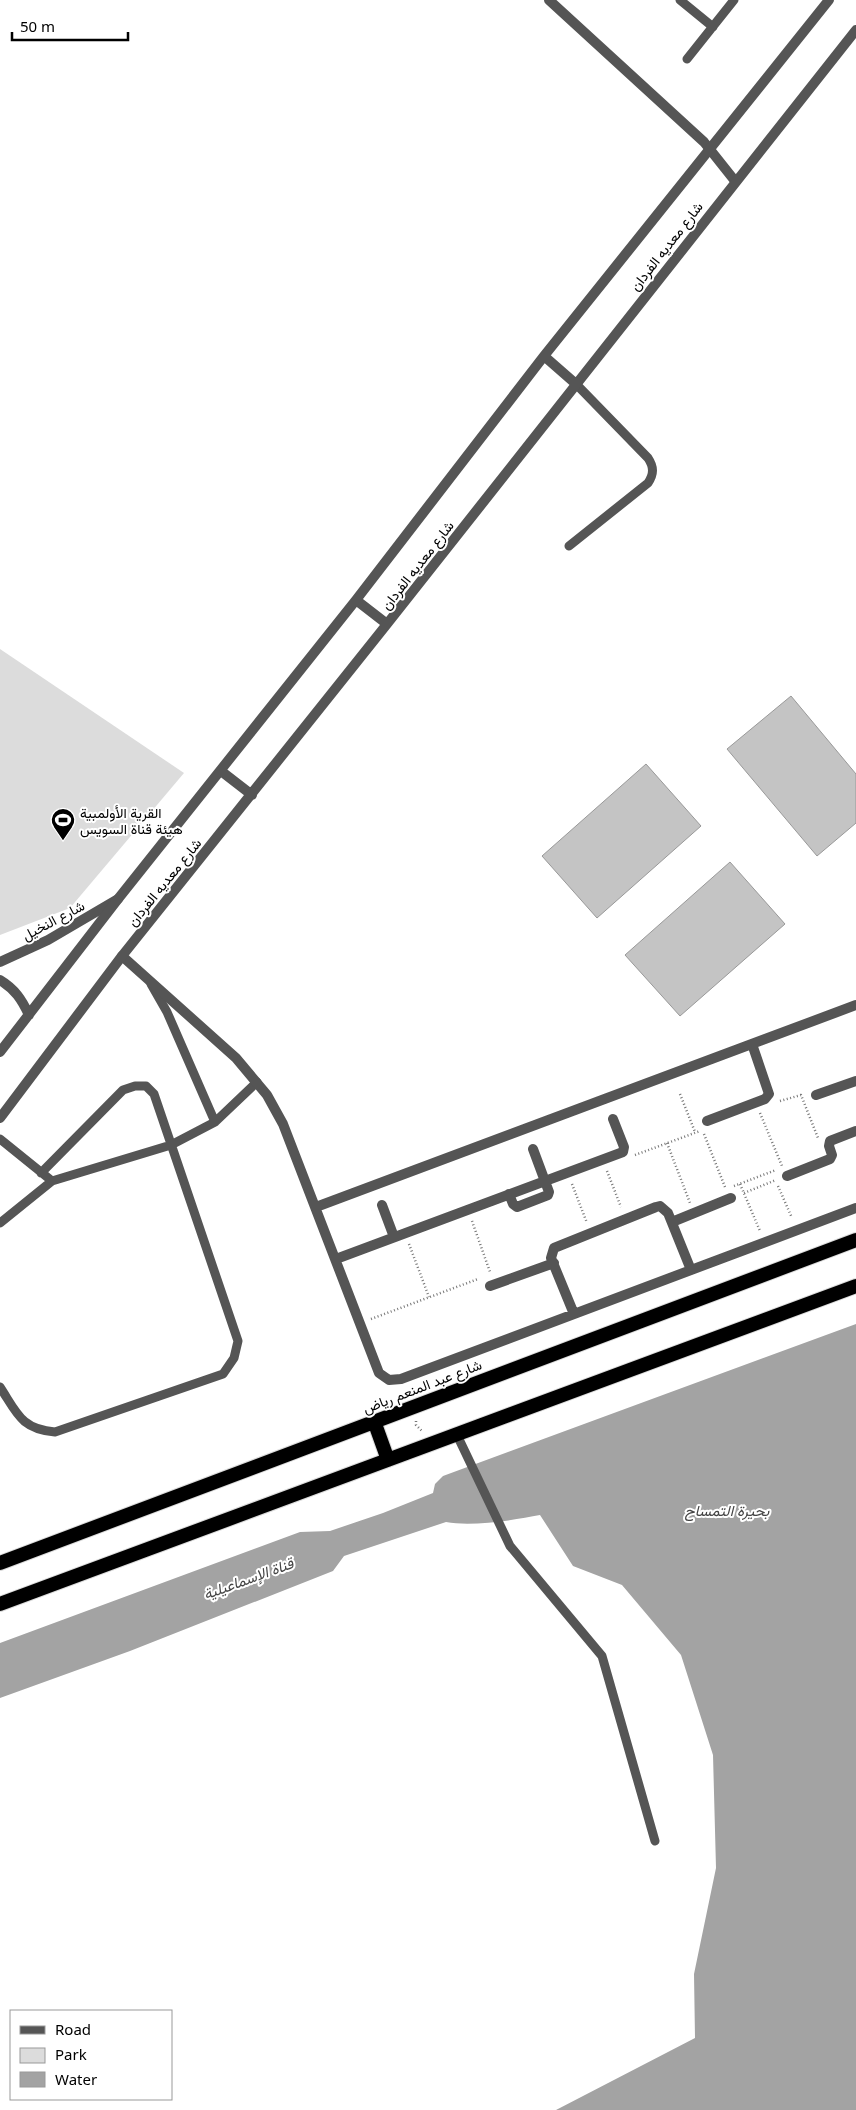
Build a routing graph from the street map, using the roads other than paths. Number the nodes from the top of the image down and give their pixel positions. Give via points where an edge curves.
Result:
1 (549, 0) edge
2 (680, 0) edge
3 (734, 0) edge
4 (830, 0) edge
5 (713, 27) junction
6 (856, 30) edge
7 (688, 59) dead end
8 (711, 149) junction
9 (735, 181) junction
10 (544, 356) junction
11 (576, 384) junction
12 (569, 546) dead end
13 (356, 600) junction
14 (388, 624) junction
15 (221, 771) junction
16 (252, 795) junction
17 (118, 899) junction
18 (122, 956) junction
19 (0, 962) edge
20 (146, 976) junction
21 (0, 980) edge
22 (856, 1005) edge
23 (29, 1015) junction
24 (752, 1044) junction
25 (0, 1052) edge
26 (856, 1080) edge
27 (257, 1082) junction
28 (816, 1095) dead end
29 (0, 1118) edge
30 (613, 1119) dead end
31 (708, 1121) dead end
32 (215, 1122) junction
33 (856, 1131) edge
34 (0, 1139) edge
35 (171, 1145) junction
36 (533, 1149) dead end
37 (785, 1172) road end
38 (41, 1173) junction
39 (52, 1182) junction
40 (545, 1182) junction
41 (509, 1194) junction
42 (731, 1198) road end
43 (382, 1206) dead end
44 (316, 1207) junction
45 (856, 1208) edge
46 (670, 1217) junction
47 (0, 1223) edge
48 (394, 1237) junction
49 (856, 1240) edge
50 (336, 1259) junction
51 (554, 1263) junction
52 (691, 1270) junction
53 (490, 1286) dead end
54 (856, 1286) edge
55 (574, 1314) junction
56 (0, 1387) edge
57 (374, 1421) junction
58 (457, 1435) junction
59 (388, 1460) junction
60 (0, 1563) edge
61 (0, 1604) edge
62 (655, 1841) dead end

1 - 8 street
2 - 5 lane
3 - 5 lane
4 - 8 street, شارع معديه الفردان
5 - 7 lane
6 - 9 street, شارع معديه الفردان
8 - 9 street
8 - 10 street, شارع معديه الفردان
9 - 11 street, شارع معديه الفردان
10 - 11 street
10 - 13 street, شارع معديه الفردان
11 - 12 lane via 648,458 653,470 648,483
11 - 14 street, شارع معديه الفردان
13 - 14 street
13 - 15 street, شارع معديه الفردان
14 - 16 street, شارع معديه الفردان
15 - 16 street
15 - 17 street, شارع معديه الفردان
16 - 18 street, شارع معديه الفردان
17 - 19 street, شارع النخيل via 48,940
17 - 23 street, شارع معديه الفردان
18 - 20 street
18 - 29 street, شارع معديه الفردان
20 - 27 street via 225,1046
20 - 32 lane via 167,1012
21 - 23 street via 14,990
22 - 24 street
23 - 25 street, شارع معديه الفردان
24 - 31 street via 770,1094
24 - 44 street
26 - 28 street
27 - 32 lane
27 - 44 street via 283,1124
30 - 40 street via 624,1152
32 - 35 lane
33 - 37 street via 829,1143 830,1159
34 - 38 lane
35 - 38 lane via 154,1094 146,1086 135,1086 123,1090
35 - 39 lane
35 - 56 lane via 238,1342 234,1358 224,1374 55,1432 25,1424
36 - 40 street
38 - 39 lane
39 - 47 lane
40 - 41 street
40 - 41 street via 549,1194 546,1198 517,1207
41 - 48 street
42 - 46 street
43 - 48 street
44 - 50 street
45 - 52 street
46 - 51 street via 660,1206 590,1232 554,1248 551,1252
46 - 52 street
48 - 50 street
49 - 57 highway, شارع عبد المنعم رياض
50 - 55 street via 379,1373 389,1380
51 - 53 street
51 - 55 street
52 - 55 street
54 - 58 highway
57 - 59 highway
57 - 60 highway, شارع عبد المنعم رياض
58 - 59 highway
58 - 62 lane via 510,1546 602,1656
59 - 61 highway

